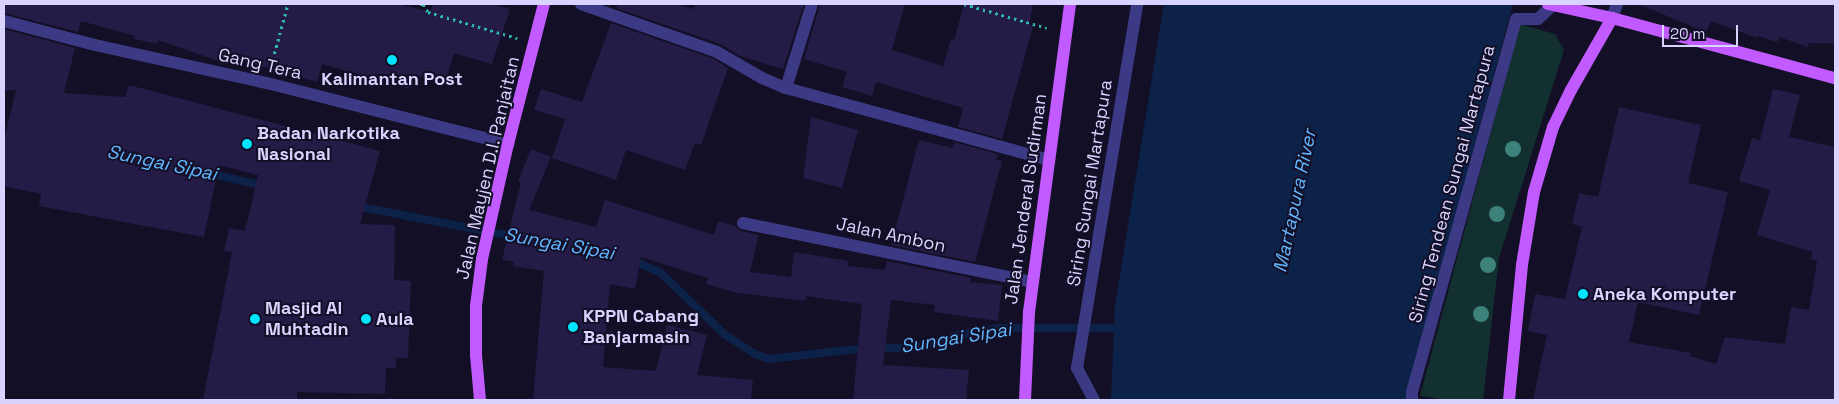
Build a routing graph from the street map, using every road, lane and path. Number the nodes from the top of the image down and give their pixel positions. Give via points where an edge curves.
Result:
1 (288, 4) edge
2 (420, 4) edge
3 (544, 4) edge
4 (581, 4) edge
5 (812, 4) edge
6 (964, 4) edge
7 (1070, 4) edge
8 (1137, 4) edge
9 (1550, 4) edge
10 (1617, 4) edge
11 (1612, 18) junction
12 (4, 21) edge
13 (1066, 33) junction
14 (534, 44) junction
15 (1835, 78) edge
16 (266, 83) junction
17 (786, 88) junction
18 (508, 144) junction
19 (1049, 160) junction
20 (743, 223) dead end
21 (1032, 282) junction
22 (480, 400) edge
23 (1025, 400) edge
24 (1094, 400) edge
25 (1412, 400) edge
26 (1509, 400) edge

1 - 16 path
2 - 14 path via 428,12
3 - 14 main road, Jalan Mayjen D.I. Panjaitan
4 - 17 street via 717,52
5 - 17 street
6 - 13 path
7 - 13 main road, Jalan Jenderal Sudirman
8 - 24 street, Siring Sungai Martapura via 1077,368
9 - 11 main road
9 - 25 street, Siring Tendean Sungai Martapura via 1538,19 1516,19
10 - 11 street
11 - 15 main road
11 - 26 main road via 1552,127 1534,192 1522,265
12 - 16 street, Gang Tera
13 - 19 main road, Jalan Jenderal Sudirman
14 - 18 main road, Jalan Mayjen D.I. Panjaitan
16 - 18 street, Gang Tera
17 - 19 street
18 - 22 main road, Jalan Mayjen D.I. Panjaitan via 482,259 476,306
19 - 21 main road, Jalan Jenderal Sudirman
20 - 21 street, Jalan Ambon
21 - 23 main road, Jalan Jenderal Sudirman

